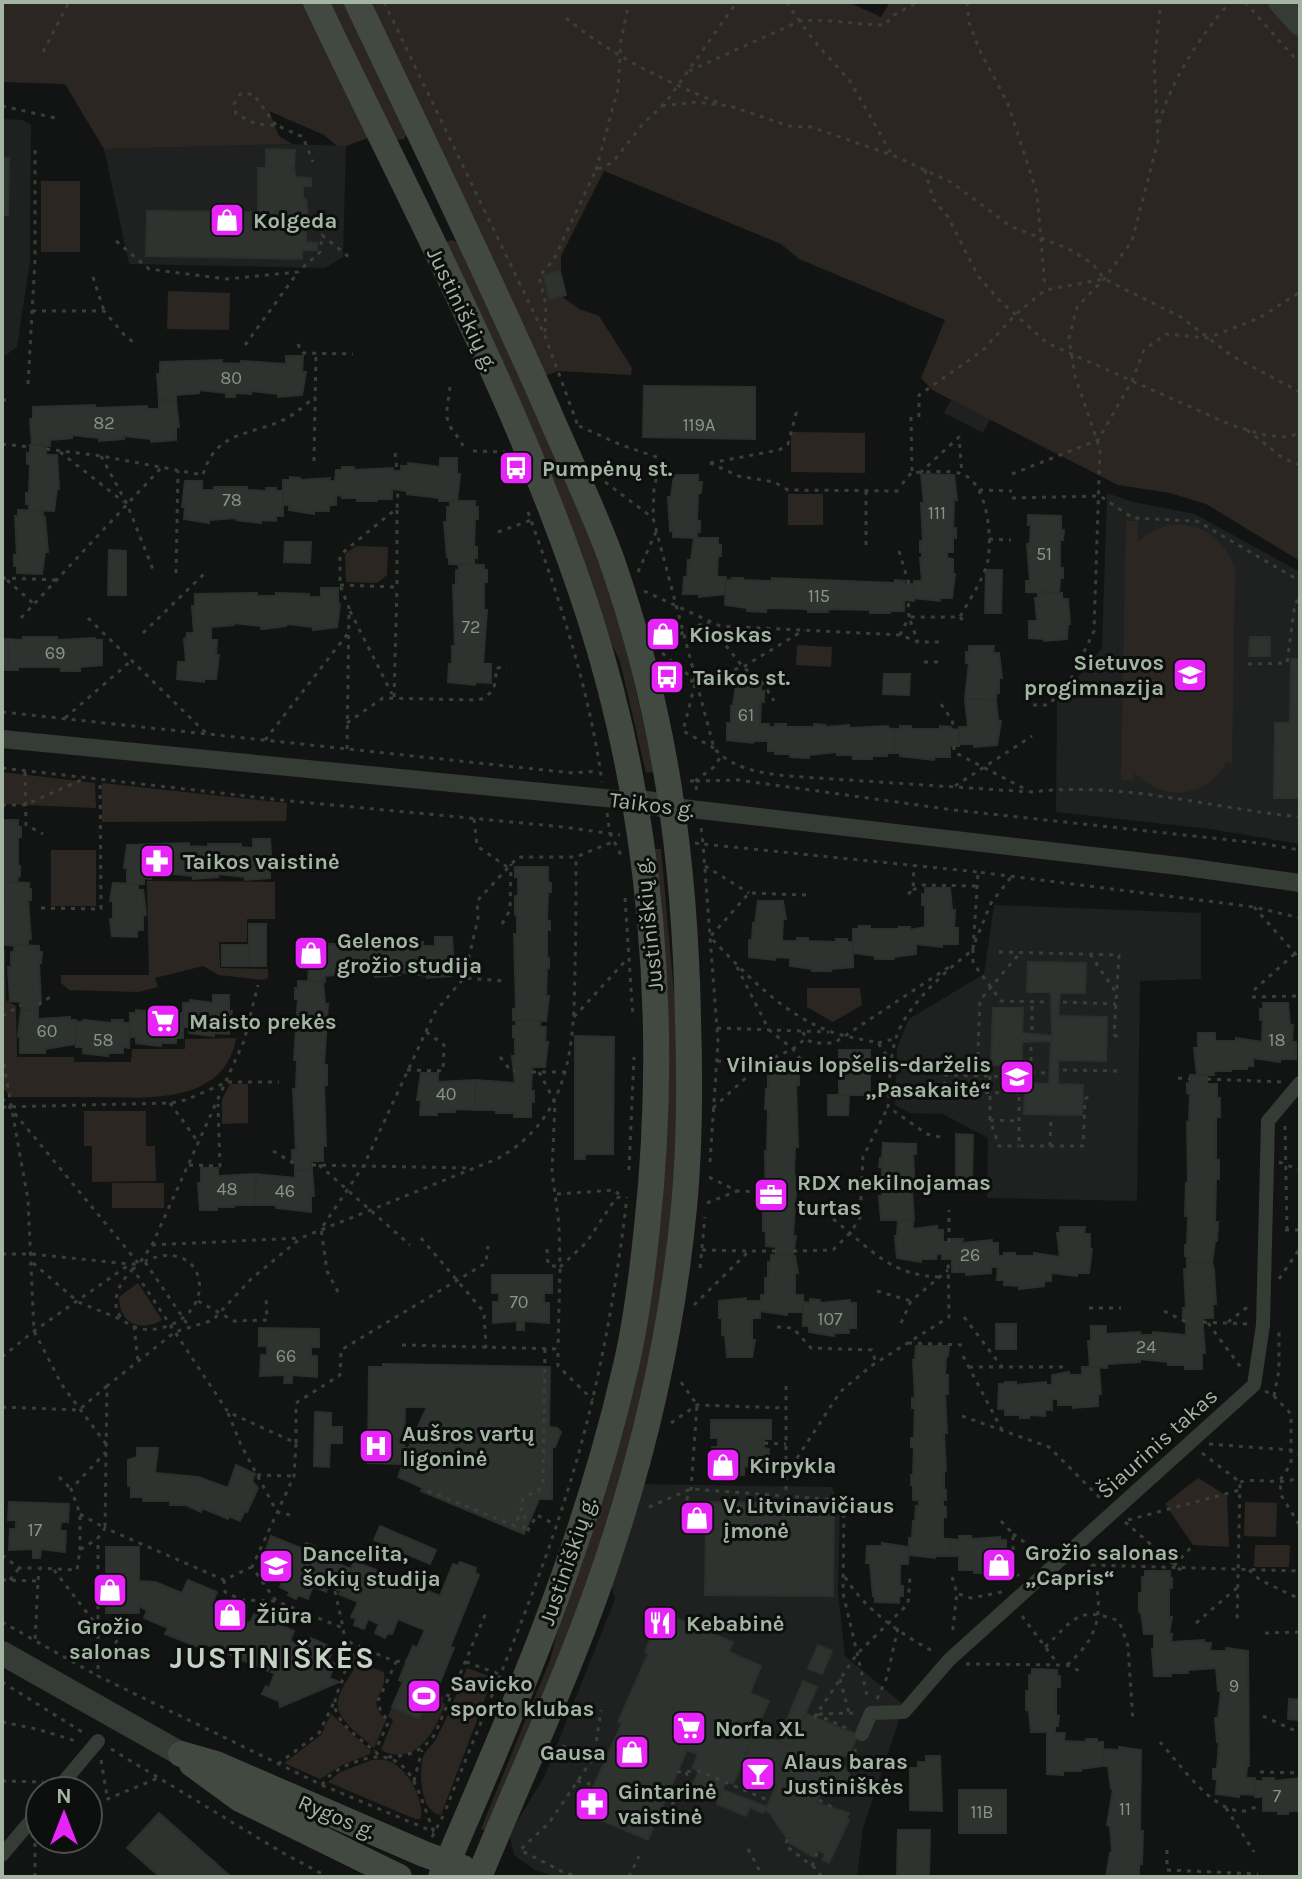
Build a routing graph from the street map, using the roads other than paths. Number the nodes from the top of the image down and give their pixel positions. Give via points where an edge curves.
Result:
1 (316, 2) edge
2 (357, 2) edge
3 (1280, 2) edge
4 (1300, 24) edge
5 (456, 210) junction
6 (422, 225) junction
7 (2, 739) edge
8 (635, 801) junction
9 (674, 807) junction
10 (1300, 883) edge
11 (1292, 1082) edge
12 (2, 1653) edge
13 (862, 1734) road end
14 (96, 1743) road end
15 (181, 1754) junction
16 (70, 1775) edge
17 (24, 1829) edge
18 (2, 1855) edge
19 (437, 1856) edge
20 (484, 1876) edge
21 (399, 1877) edge

1 - 6 main road, Justiniškių g.
2 - 5 main road, Justiniškių g.
3 - 4 street
5 - 6 main road
5 - 9 main road, Justiniškių g. via 568,429 652,692
6 - 8 main road, Justiniškių g. via 475,331 515,452 549,503 610,688
7 - 8 street, Taikos g.
8 - 9 street, Taikos g.
8 - 19 main road, Justiniškių g. via 655,984 657,1077 640,1286 625,1373 595,1481 520,1689
9 - 10 street, Taikos g.
9 - 20 main road, Justiniškių g. via 687,930 689,1085 684,1208 673,1296 613,1545
11 - 13 street, Šiaurinis takas via 1268,1121 1263,1325 1254,1385 947,1662 904,1712 871,1713
12 - 15 street, Rygos g.
14 - 16 street
15 - 19 main road, Rygos g.
15 - 21 main road, Rygos g. via 240,1799
17 - 18 street
19 - 20 main road, Rygos g.

